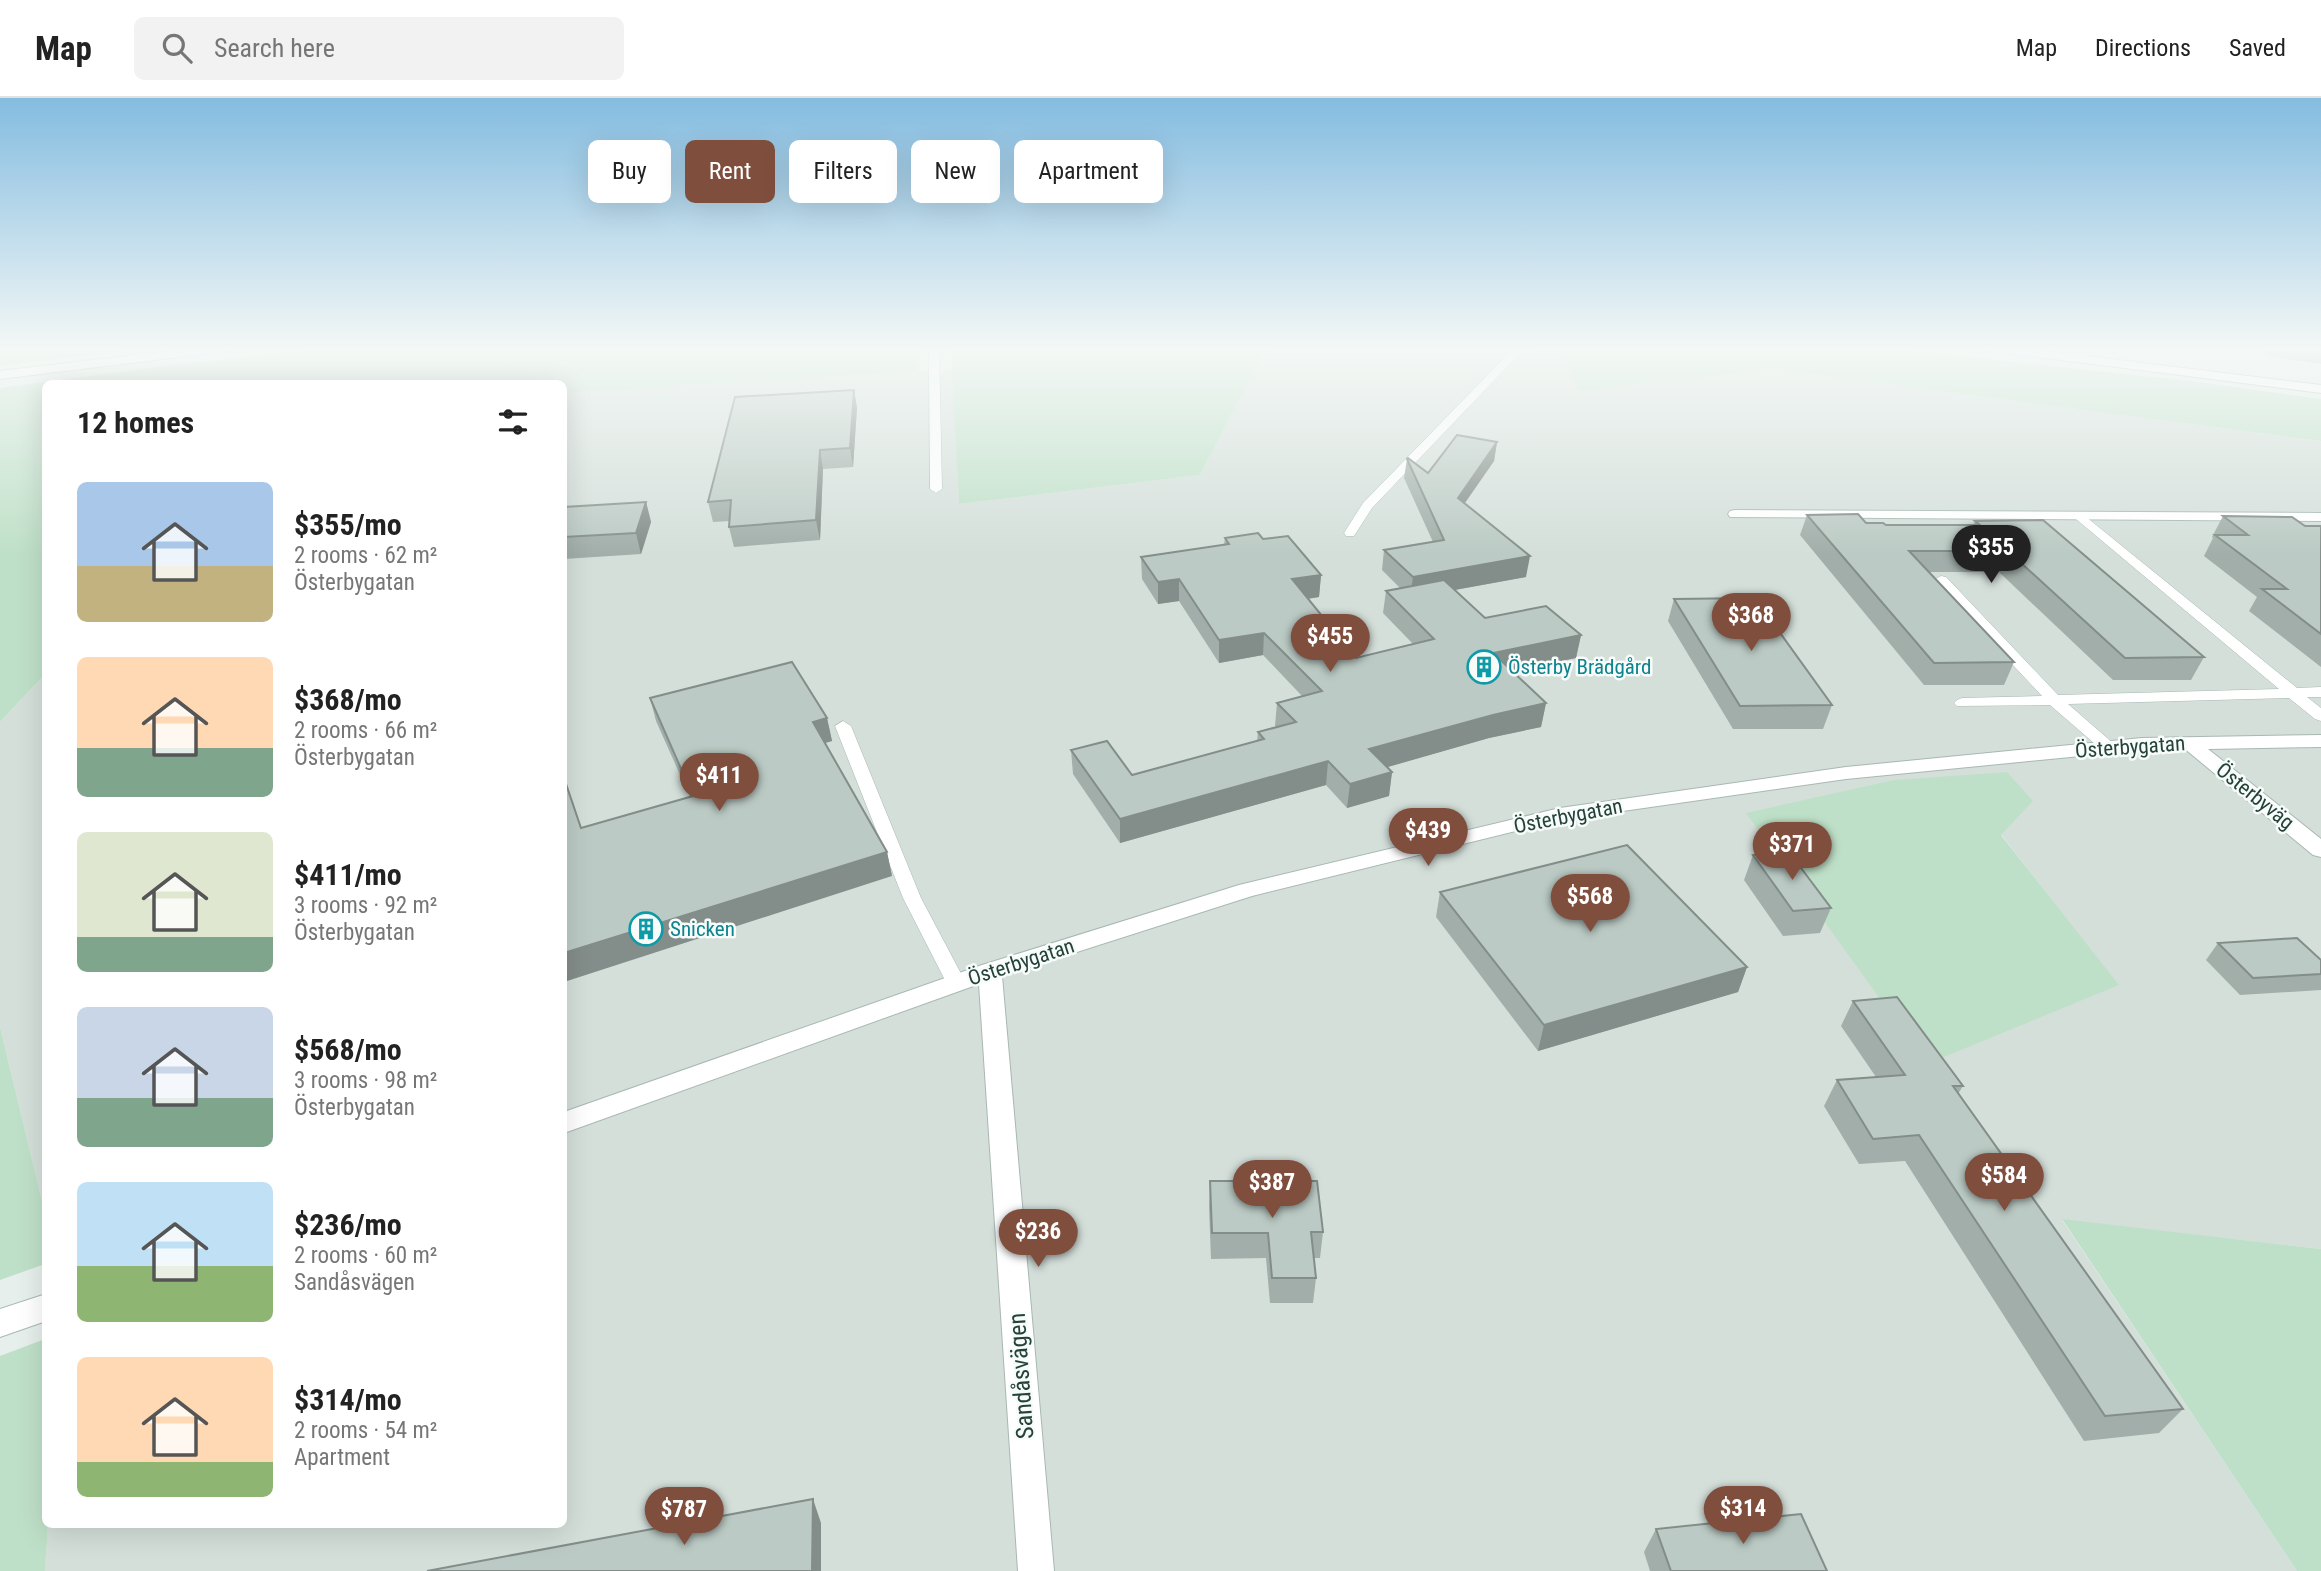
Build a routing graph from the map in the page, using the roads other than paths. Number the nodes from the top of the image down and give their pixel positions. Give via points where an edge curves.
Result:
1 (935, 417) edge
2 (1453, 417) edge
3 (936, 488) dead end
4 (1735, 514) dead end
5 (2080, 516) junction
6 (2319, 518) edge
7 (1350, 533) dead end
8 (1941, 580) edge
9 (2292, 692) junction
10 (2321, 692) edge
11 (2054, 700) junction
12 (1962, 703) dead end
13 (2321, 716) edge
14 (843, 726) dead end
15 (2321, 741) edge
16 (2189, 743) junction
17 (2108, 747) junction
18 (2321, 850) edge
19 (990, 971) junction
20 (956, 983) junction
21 (567, 1122) edge
22 (42, 1308) edge
23 (0, 1323) edge
24 (1035, 1571) edge

1 - 3 lane
2 - 7 lane via 1367,506
4 - 5 street
5 - 6 street
5 - 9 lane
8 - 11 lane
9 - 10 lane
9 - 11 lane
9 - 13 lane
11 - 12 lane
11 - 17 lane
14 - 20 lane via 912,898
15 - 16 street, Österbygatan
16 - 17 street, Österbygatan
16 - 18 street, Österbyväg
17 - 19 street, Österbygatan via 1846,773 1560,814 1247,890
19 - 20 street, Österbygatan
19 - 24 street, Sandåsvägen
20 - 21 street, Österbygatan
22 - 23 street

